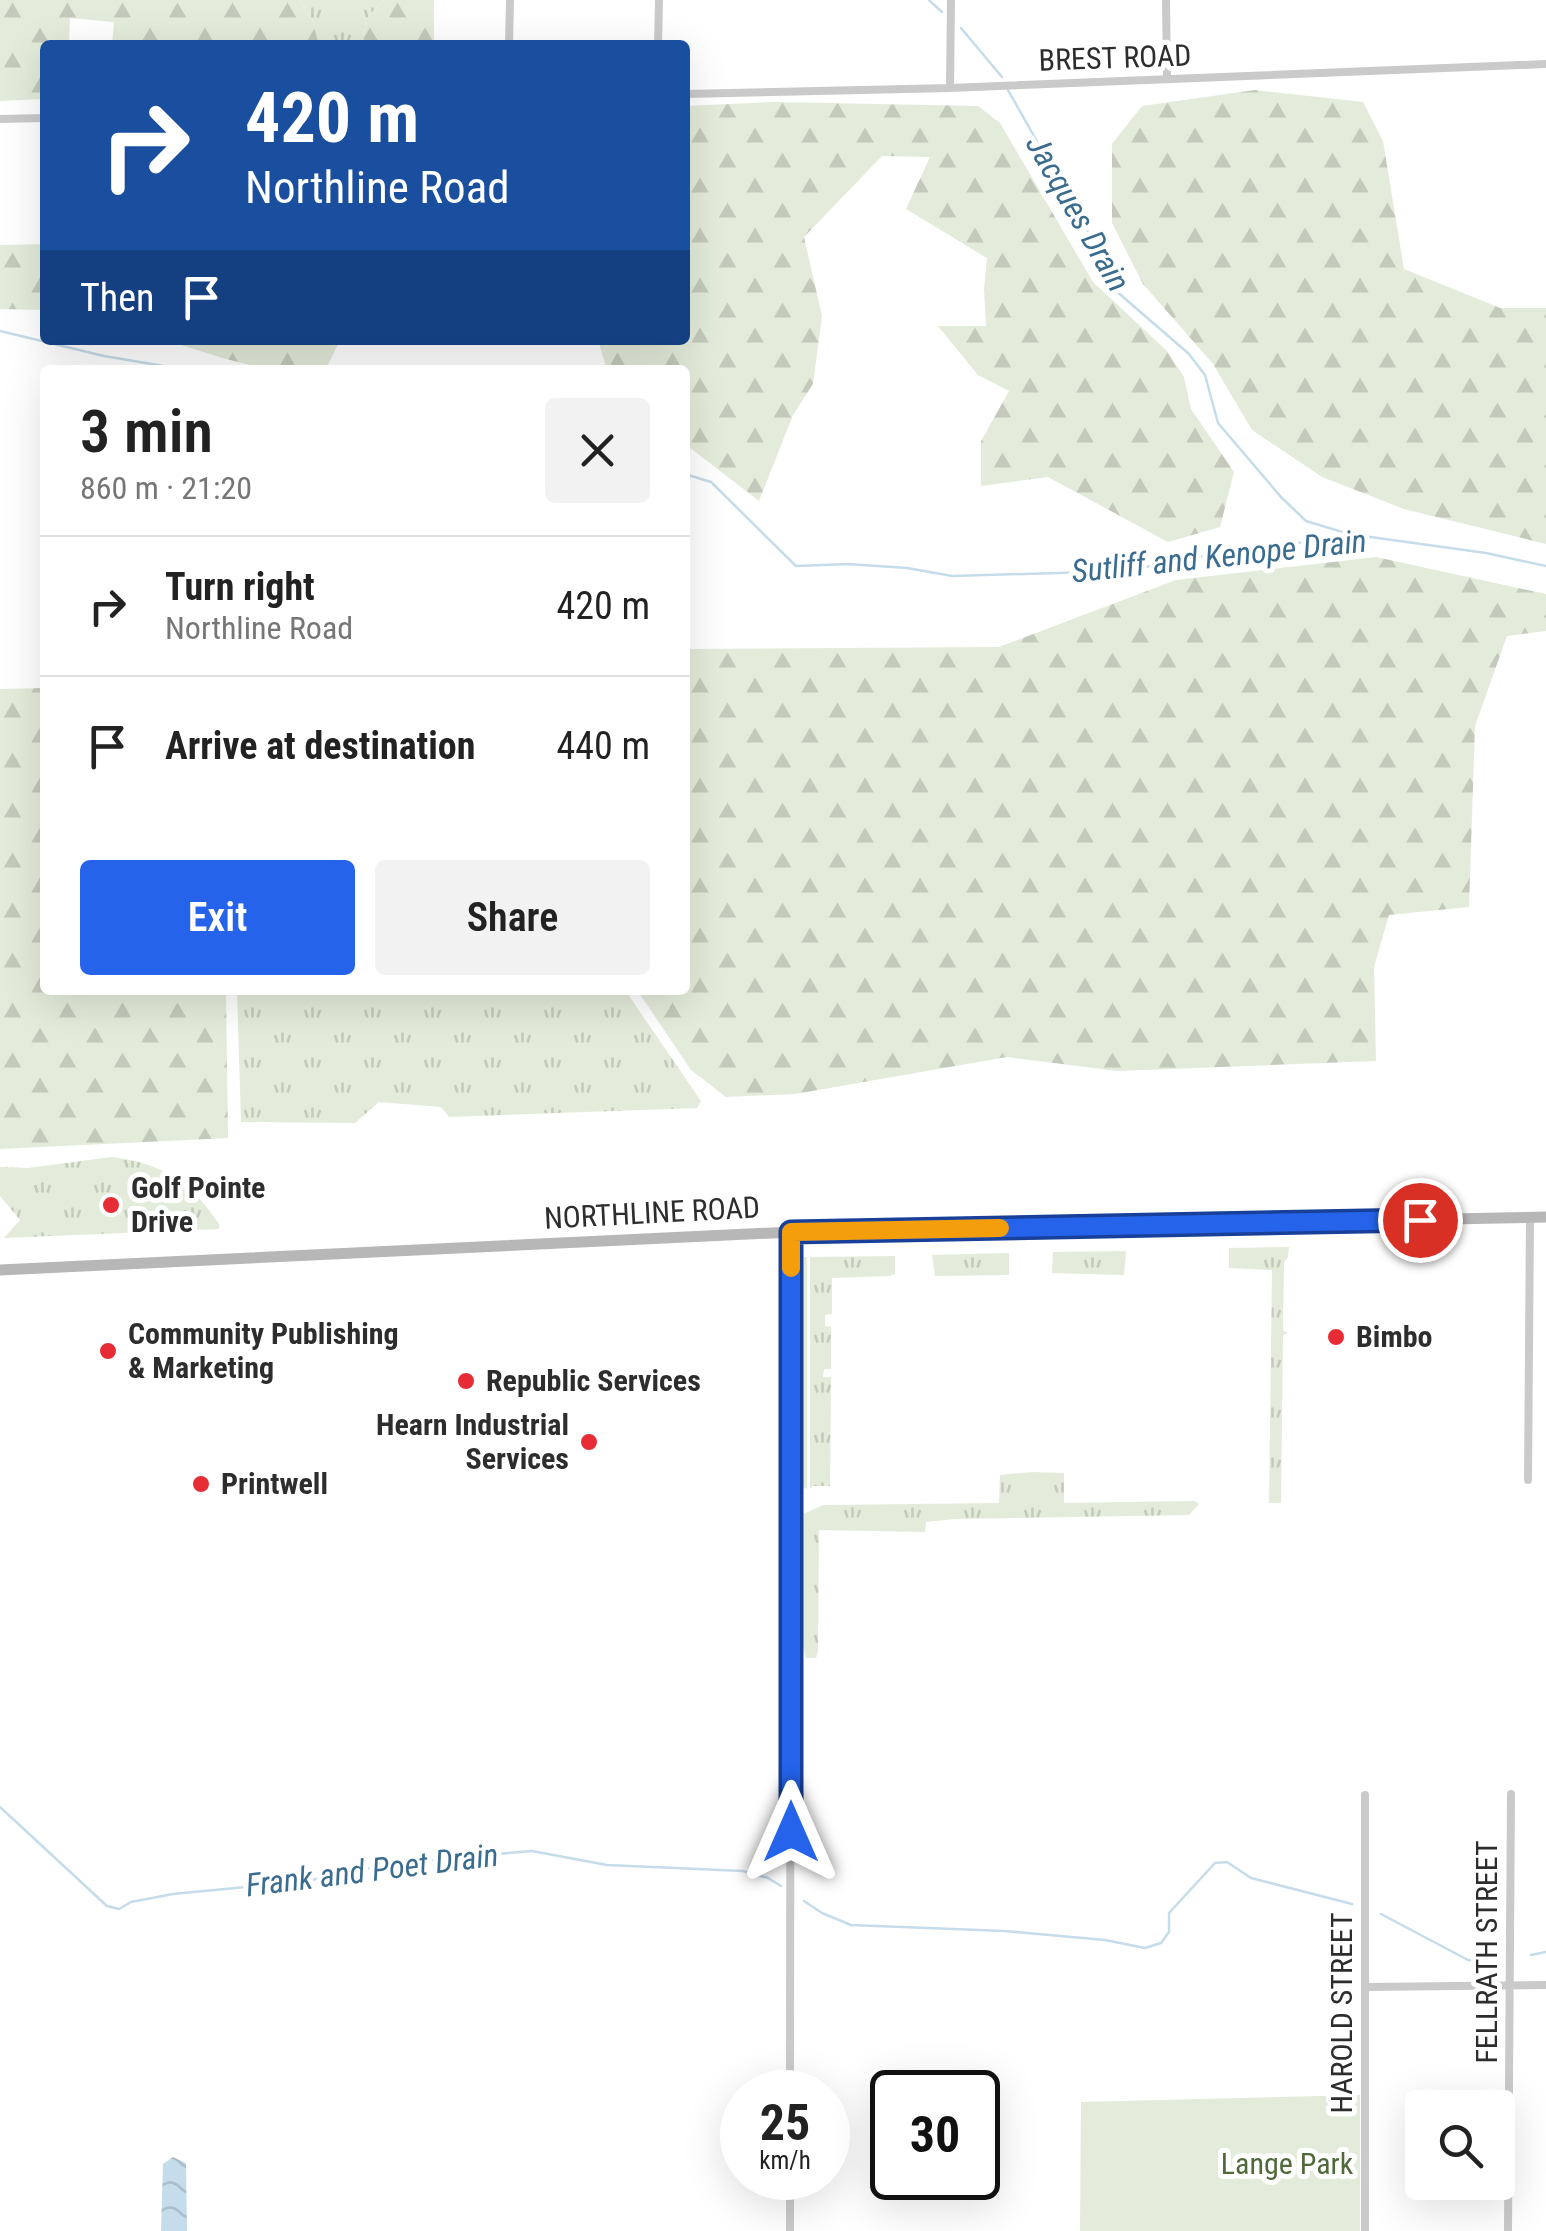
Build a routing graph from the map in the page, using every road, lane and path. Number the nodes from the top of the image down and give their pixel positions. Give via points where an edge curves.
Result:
1 (510, 0) edge
2 (658, 0) edge
3 (951, 0) edge
4 (1166, 0) edge
5 (509, 40) edge
6 (658, 40) edge
7 (1546, 64) edge
8 (1166, 78) junction
9 (950, 88) junction
10 (690, 94) edge
11 (40, 118) edge
12 (0, 120) edge
13 (1530, 1217) junction
14 (1546, 1217) edge
15 (791, 1232) junction
16 (0, 1270) edge
17 (1528, 1480) dead end
18 (1365, 1794) dead end
19 (1511, 1794) dead end
20 (1546, 1985) edge
21 (1510, 1986) junction
22 (1365, 1987) junction
23 (790, 2070) edge
24 (790, 2200) edge
25 (790, 2231) edge
26 (1364, 2231) edge
27 (1508, 2231) edge

1 - 5 street
2 - 6 street
3 - 9 street
4 - 8 street
7 - 8 street, BREST ROAD
8 - 9 street, BREST ROAD
9 - 10 street, BREST ROAD
11 - 12 street
13 - 14 main road, NORTHLINE ROAD
13 - 15 main road, NORTHLINE ROAD
13 - 17 street
15 - 16 main road, NORTHLINE ROAD
15 - 23 street
18 - 22 street, HAROLD STREET
19 - 21 street, FELLRATH STREET
20 - 21 street
21 - 22 street
21 - 27 street, FELLRATH STREET
22 - 26 street, HAROLD STREET
24 - 25 street

